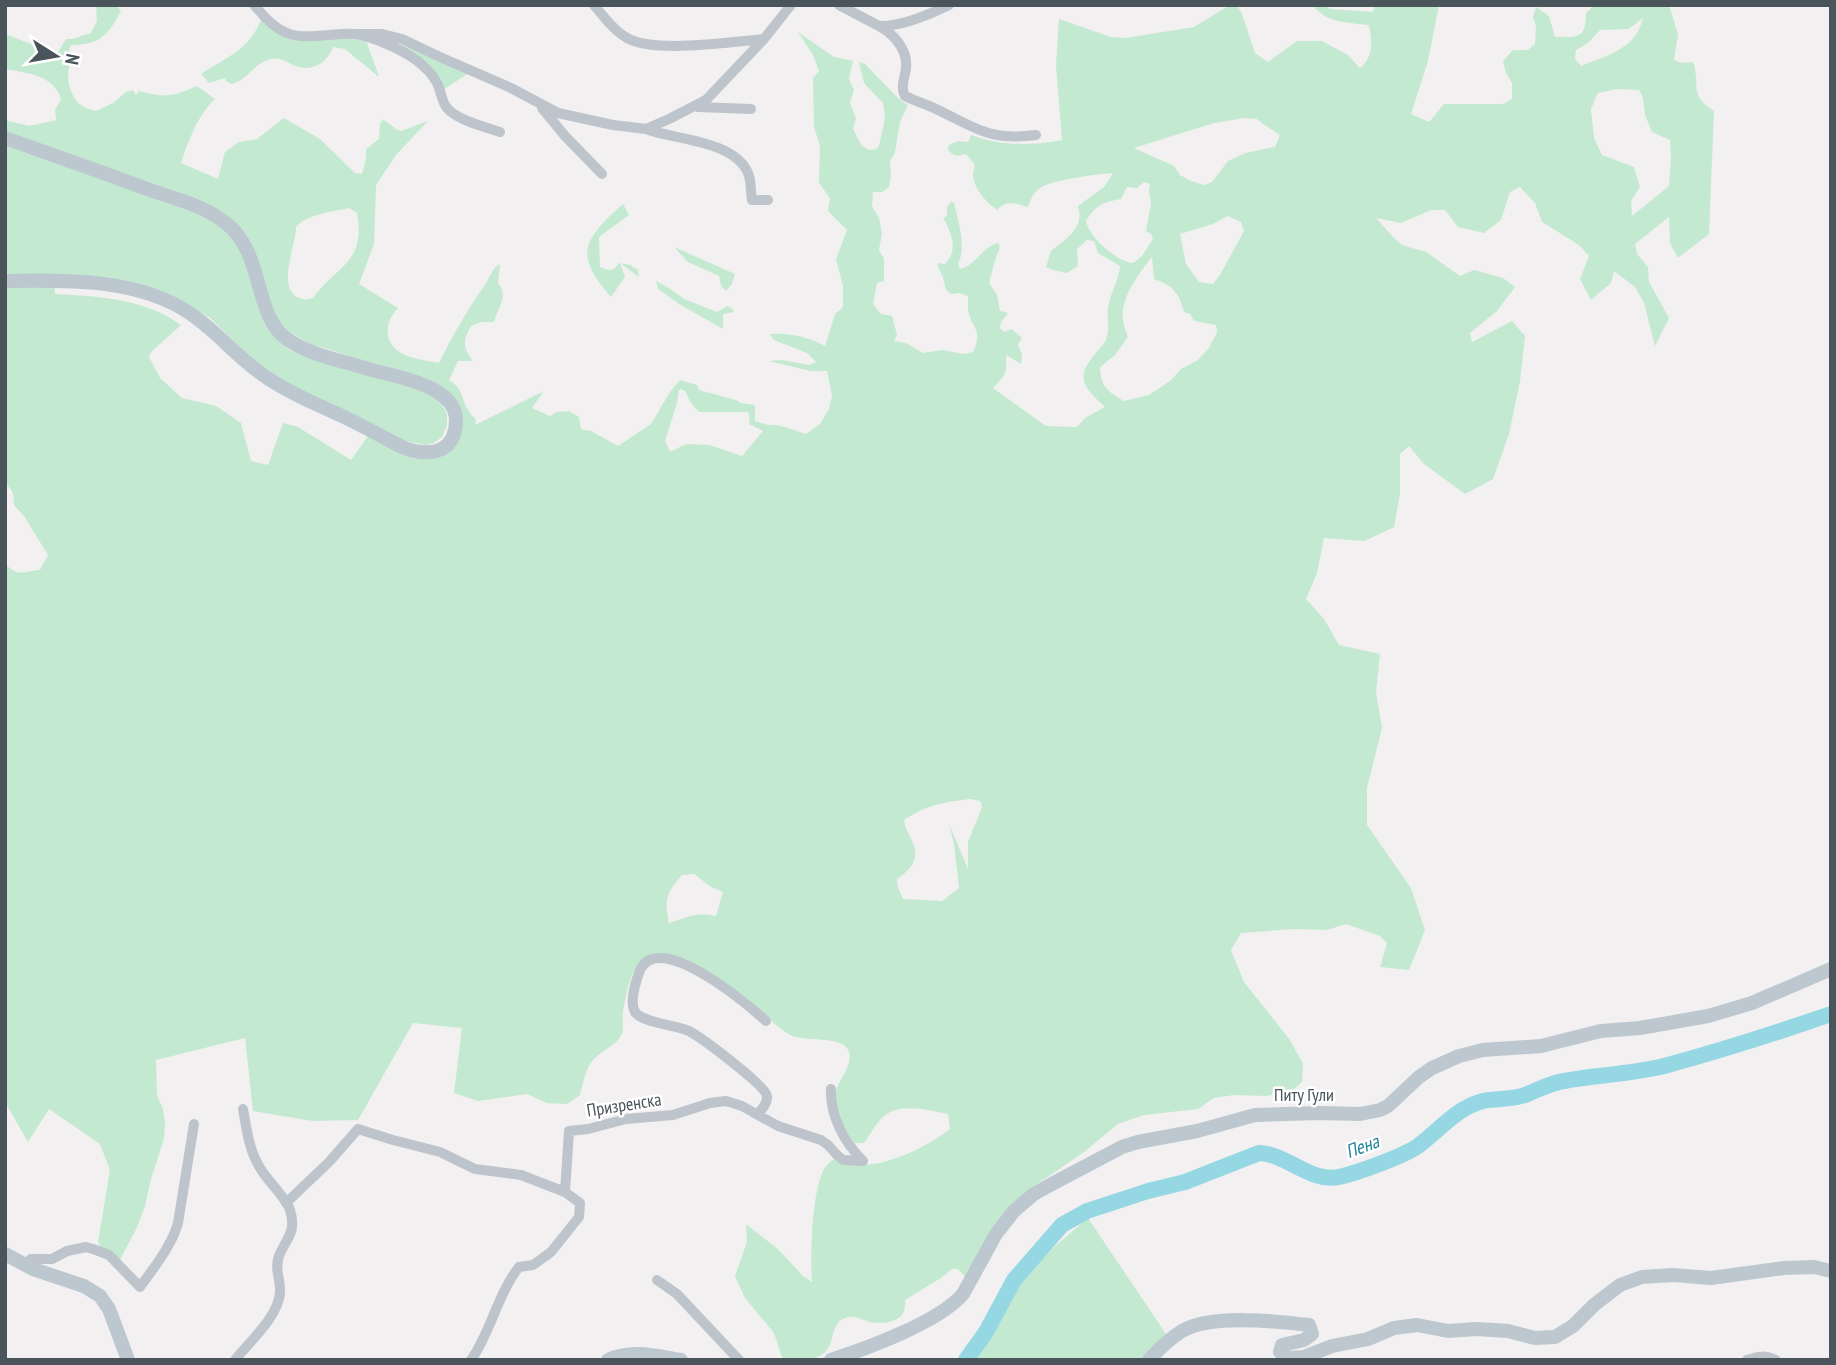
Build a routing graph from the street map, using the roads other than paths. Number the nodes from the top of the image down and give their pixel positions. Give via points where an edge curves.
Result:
1 (254, 5) edge
2 (594, 5) edge
3 (791, 5) edge
4 (839, 5) edge
5 (949, 5) edge
6 (880, 26) junction
7 (359, 34) junction
8 (764, 39) junction
9 (538, 103) junction
10 (694, 107) junction
11 (751, 109) dead end
12 (646, 129) junction
13 (500, 132) dead end
14 (1036, 135) dead end
15 (5, 138) edge
16 (602, 174) dead end
17 (768, 201) dead end
18 (5, 281) edge
19 (1831, 969) edge
20 (766, 1021) dead end
21 (831, 1089) dead end
22 (243, 1109) dead end
23 (758, 1114) junction
24 (194, 1124) dead end
25 (565, 1192) junction
26 (286, 1203) junction
27 (5, 1254) edge
28 (24, 1265) junction
29 (1831, 1271) edge
30 (657, 1280) dead end
31 (128, 1360) edge
32 (235, 1360) edge
33 (471, 1360) edge
34 (608, 1360) edge
35 (681, 1360) edge
36 (738, 1360) edge
37 (831, 1360) edge
38 (1149, 1360) edge
39 (1747, 1360) edge
40 (1776, 1360) edge

1 - 7 street via 273,25 290,34
2 - 8 street via 622,35 636,42 683,46
3 - 8 street
4 - 6 street
5 - 6 street
6 - 14 street via 895,37 905,55 905,96 983,133
7 - 9 street via 397,37
7 - 13 street via 397,49 426,68 451,111
8 - 10 street via 712,95
9 - 12 street via 565,115
9 - 16 street
10 - 11 street
10 - 12 street
12 - 17 street via 693,139 735,157 749,174 752,200
15 - 18 street via 187,203 225,222 247,247 266,307 283,336 311,351 437,392 454,410 453,436 436,452 402,447 275,383 199,320 159,298 95,284
19 - 37 street, Питу Гули via 1752,1003 1708,1016 1459,1056 1432,1068 1380,1110 1255,1115 1122,1147 1034,1194 1014,1211 956,1302 907,1330
20 - 23 street via 739,998 680,962 650,960 638,976 633,999 637,1014 689,1031 758,1084 767,1098
21 - 23 street, Призренска via 836,1121 863,1161 844,1160 824,1142
22 - 26 street via 249,1145
23 - 25 street, Призренска via 726,1101 673,1115 569,1131
24 - 28 street via 174,1236 140,1287 109,1255 86,1247 52,1259 31,1259
25 - 26 street via 521,1175 475,1169 440,1153 358,1129
25 - 33 street, Призренска via 580,1203 579,1217 551,1252 533,1265 519,1267
26 - 32 street via 292,1230 277,1266 279,1300
27 - 28 street
28 - 31 street via 85,1286 100,1296
29 - 38 street via 1814,1267 1711,1278 1642,1277 1620,1285 1555,1336 1535,1338 1508,1331 1448,1331 1417,1325 1288,1358 1280,1352 1282,1345 1304,1340 1312,1334 1309,1325 1237,1321 1188,1328
30 - 36 street via 677,1294
34 - 35 street via 634,1353
39 - 40 street via 1757,1356

